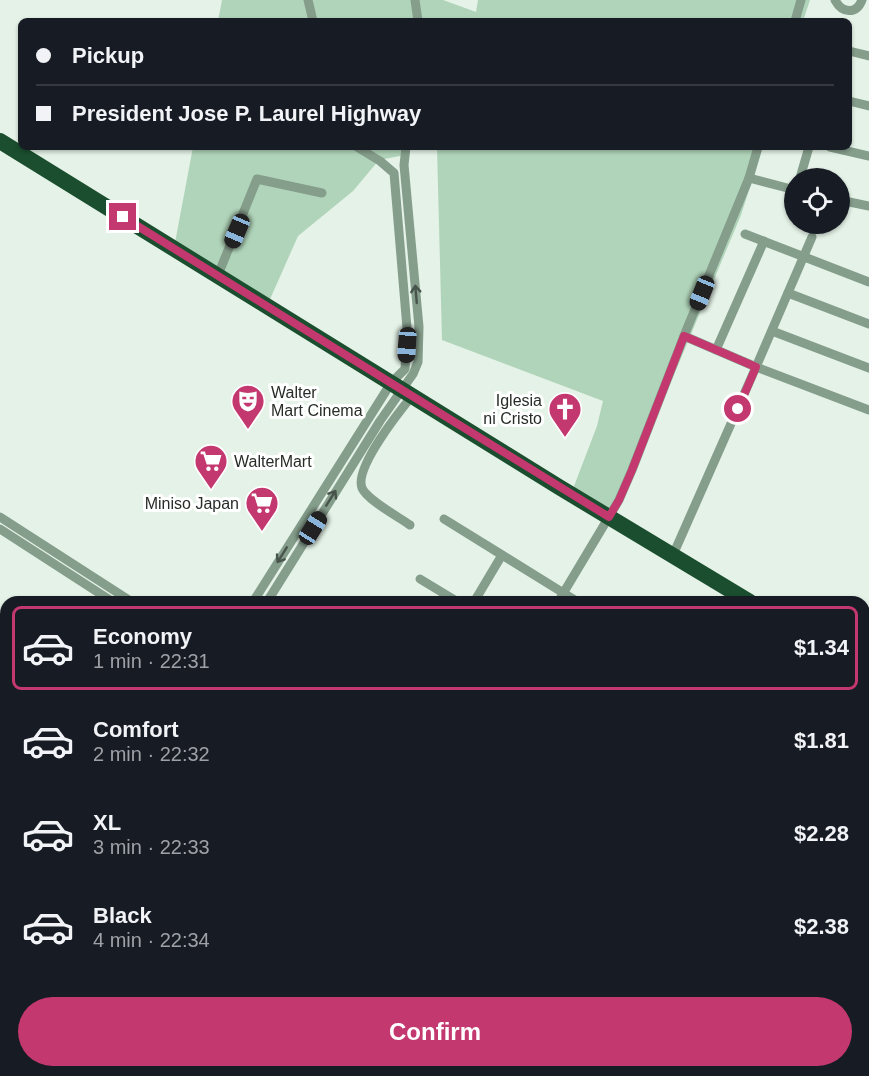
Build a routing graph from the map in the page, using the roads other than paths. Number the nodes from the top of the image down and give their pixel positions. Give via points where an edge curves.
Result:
1 (308, 0) edge
2 (415, 0) edge
3 (801, 0) edge
4 (835, 0) edge
5 (862, 0) edge
6 (312, 18) edge
7 (418, 18) edge
8 (796, 18) edge
9 (852, 52) edge
10 (869, 56) edge
11 (852, 102) edge
12 (869, 106) edge
13 (0, 141) edge
14 (362, 150) edge
15 (406, 150) edge
16 (757, 150) edge
17 (808, 150) edge
18 (843, 150) edge
19 (869, 156) edge
20 (803, 168) edge
21 (405, 171) junction
22 (394, 173) junction
23 (749, 178) junction
24 (784, 187) edge
25 (322, 193) dead end
26 (850, 202) edge
27 (869, 206) edge
28 (745, 234) dead end
29 (812, 237) dead end
30 (764, 241) junction
31 (804, 256) junction
32 (218, 275) junction
33 (869, 282) edge
34 (788, 293) junction
35 (869, 324) edge
36 (772, 331) junction
37 (684, 336) junction
38 (716, 350) junction
39 (756, 367) junction
40 (869, 368) edge
41 (401, 390) junction
42 (869, 410) edge
43 (0, 517) edge
44 (609, 517) junction
45 (444, 519) dead end
46 (410, 525) dead end
47 (0, 529) edge
48 (502, 555) junction
49 (673, 555) junction
50 (420, 579) dead end
51 (104, 596) edge
52 (123, 596) edge
53 (257, 596) edge
54 (271, 596) edge
55 (448, 596) edge
56 (478, 596) edge
57 (560, 596) edge
58 (562, 596) edge
59 (740, 596) edge

1 - 6 street
2 - 7 street
3 - 8 street
4 - 5 street via 847,10 854,9
9 - 10 street
11 - 12 street
13 - 32 highway
14 - 22 street
15 - 21 street
16 - 23 street
17 - 20 street
18 - 19 street
21 - 22 street
41 -> 21 street via 413,374 419,350
22 - 41 street via 407,328
23 - 24 street
23 - 37 street
25 - 32 street via 257,179
26 - 27 street
28 - 30 street
29 - 31 street
30 - 31 street
30 - 38 street
31 - 33 street
31 - 34 street
32 - 41 highway
34 - 35 street
34 - 36 street
36 - 39 street
36 - 40 street
37 - 38 street
37 - 44 street via 632,470
38 - 39 street
39 - 42 street
39 - 49 street
41 - 44 highway
41 - 46 street via 361,481 362,490
41 -> 53 street via 381,399
54 -> 41 street
43 - 52 street
44 - 49 highway
44 - 58 street
45 - 48 street
47 - 51 street
48 - 56 street
48 - 57 street
49 - 59 highway
50 - 55 street

